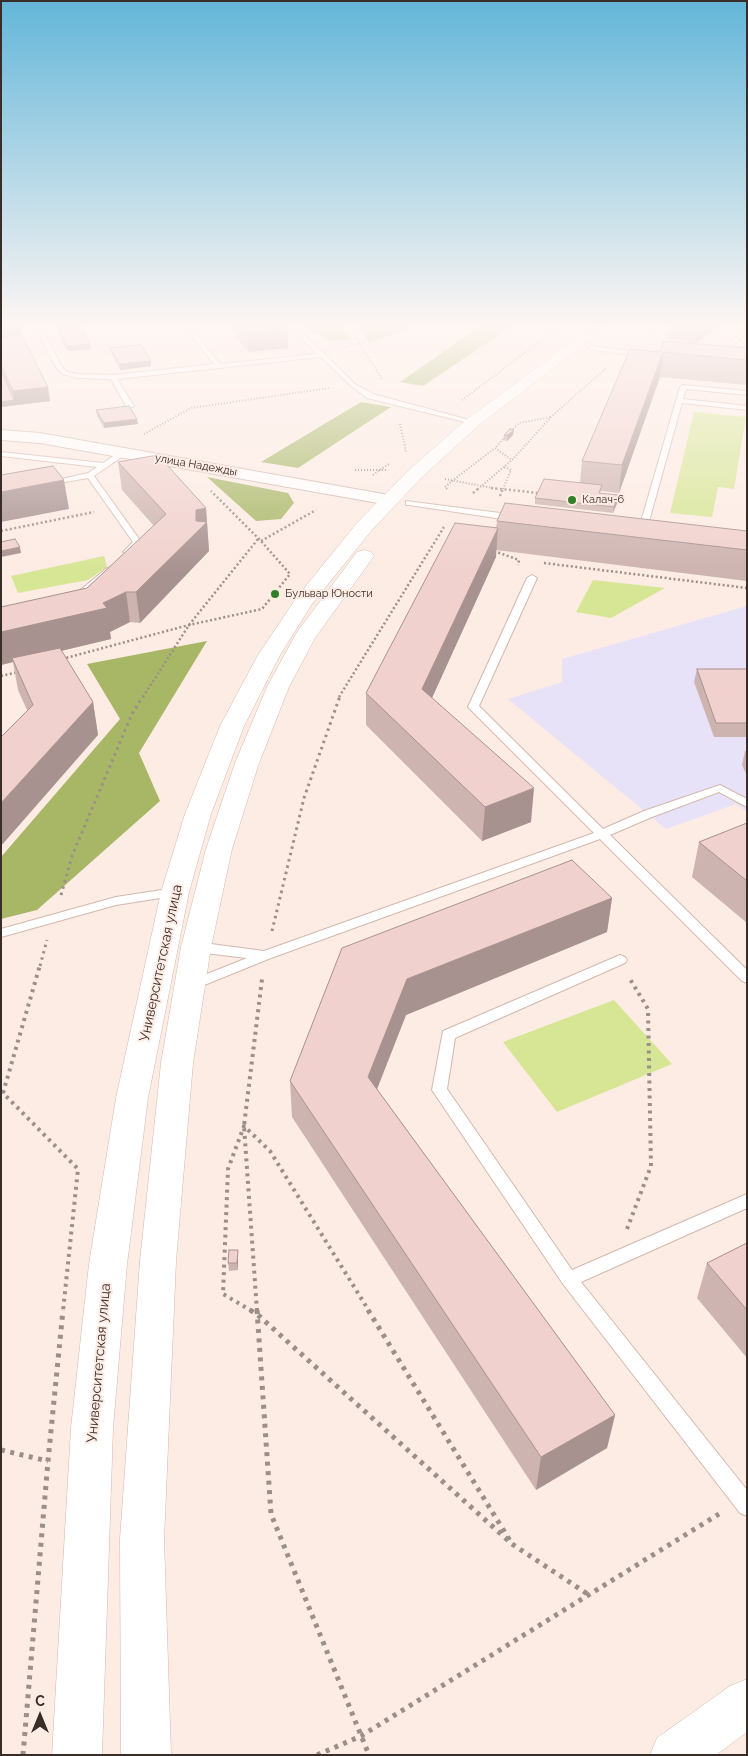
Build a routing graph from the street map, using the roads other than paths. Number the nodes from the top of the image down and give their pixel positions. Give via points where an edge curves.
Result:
1 (418, 409) edge
2 (492, 409) edge
3 (510, 409) edge
4 (677, 409) edge
5 (473, 422) junction
6 (1, 434) edge
7 (121, 452) junction
8 (1, 454) edge
9 (103, 465) junction
10 (90, 475) junction
11 (37, 485) edge
12 (399, 501) junction
13 (525, 519) edge
14 (633, 531) edge
15 (642, 532) junction
16 (652, 534) edge
17 (532, 578) road end
18 (69, 604) edge
19 (747, 804) edge
20 (600, 834) junction
21 (176, 892) junction
22 (209, 892) junction
23 (1, 933) edge
24 (163, 946) junction
25 (196, 947) junction
26 (266, 955) junction
27 (620, 960) road end
28 (747, 978) edge
29 (173, 986) junction
30 (747, 1201) edge
31 (570, 1279) junction
32 (747, 1506) edge
33 (747, 1703) edge
34 (77, 1755) edge
35 (146, 1755) edge
36 (674, 1755) edge

1 - 5 lane
2 - 5 main road, Университетская улица
3 - 12 main road, Университетская улица via 432,477
4 - 15 lane
5 - 12 main road, Университетская улица
6 - 7 street, улица Надежды
7 - 9 lane
7 - 12 street, улица Надежды
8 - 9 lane
9 - 10 lane
10 - 11 lane
10 - 18 lane via 138,543
12 - 13 lane
12 - 21 main road, Университетская улица via 304,601 269,655 232,726 198,814
12 - 22 main road, Университетская улица via 379,538 305,637 278,687 246,763 219,848
14 - 15 lane
15 - 16 lane
17 - 20 lane via 473,707
19 - 20 lane via 720,788
20 - 26 lane
20 - 28 lane
21 - 22 main road
21 - 23 lane via 116,901
21 - 24 main road, Университетская улица
22 - 25 main road, Университетская улица
24 - 25 main road
24 - 29 main road, Университетская улица
25 - 26 lane
25 - 29 main road, Университетская улица
26 - 29 lane
27 - 31 lane via 448,1035 439,1090
29 - 34 main road, Университетская улица via 132,1098 107,1274 92,1428
29 - 35 main road, Университетская улица via 177,1063 158,1261 142,1539
30 - 31 lane
31 - 32 lane
33 - 36 main road

